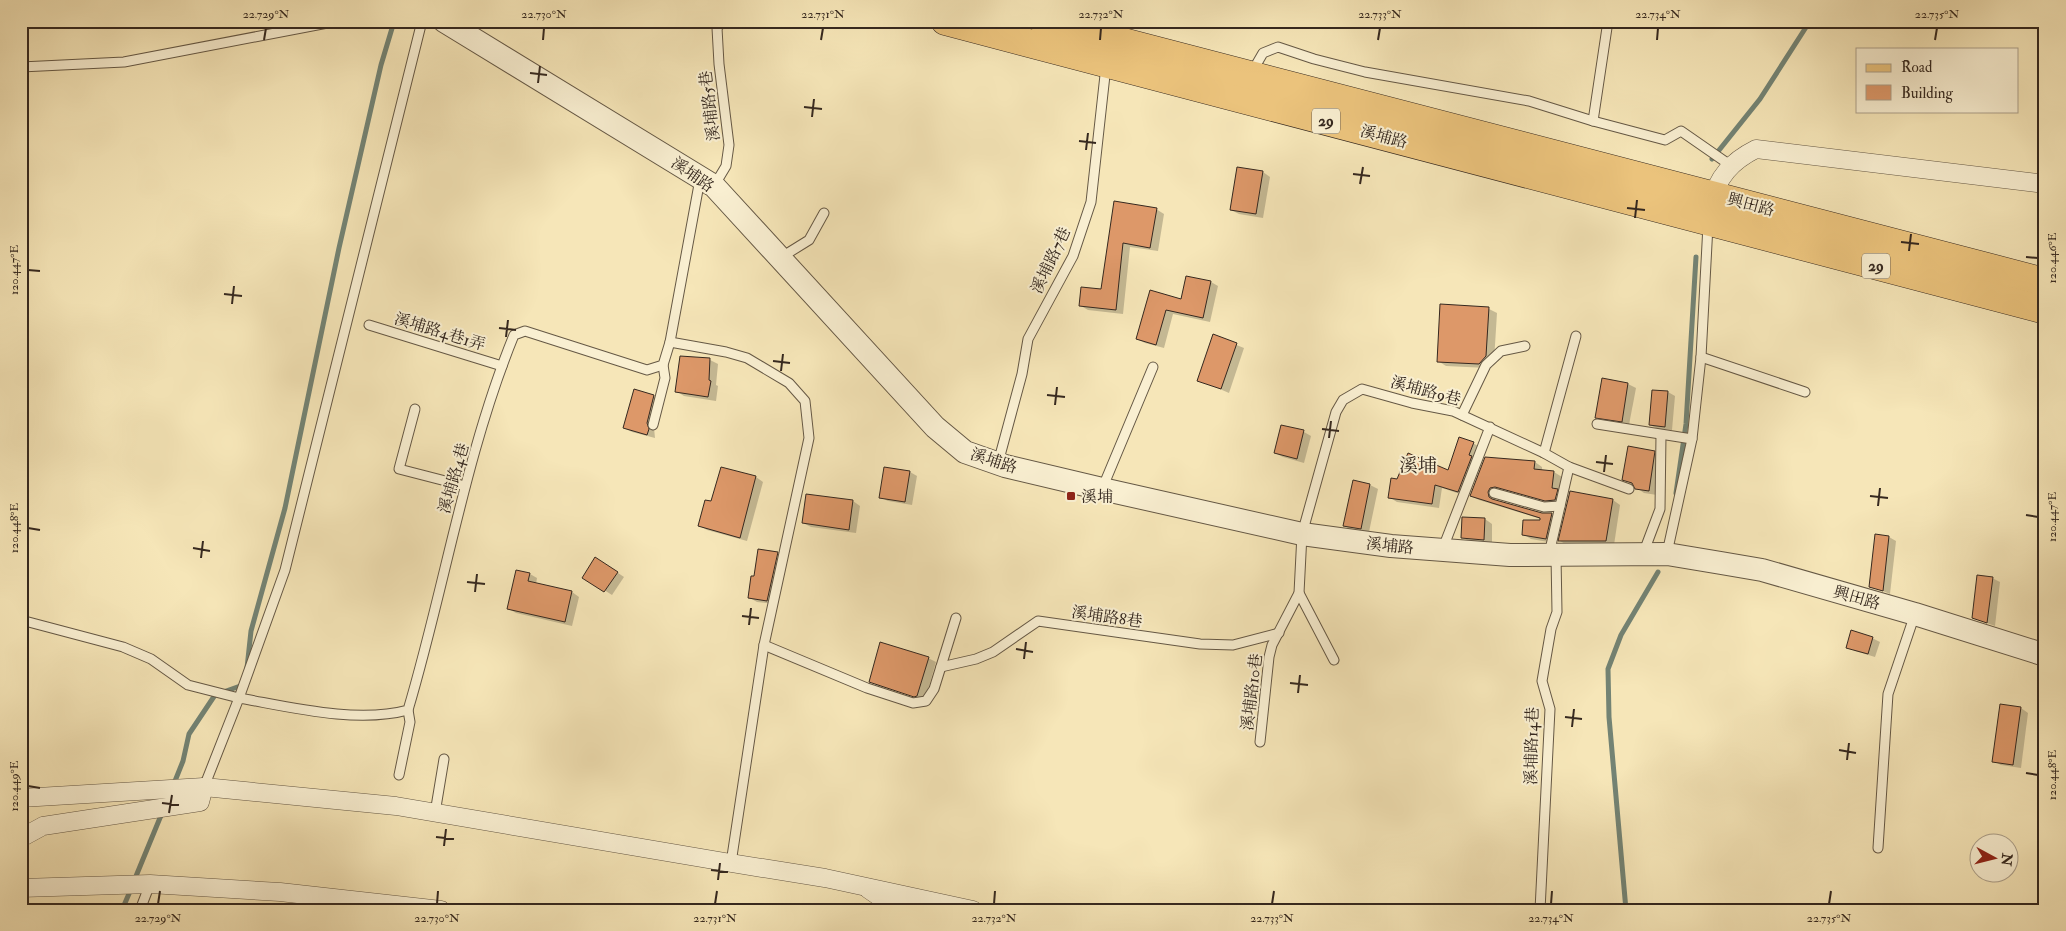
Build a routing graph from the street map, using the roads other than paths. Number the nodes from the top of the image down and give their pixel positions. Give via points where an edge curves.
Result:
1 (338, 21) edge
2 (422, 21) edge
3 (444, 21) edge
4 (724, 21) edge
5 (945, 21) edge
6 (1043, 21) edge
7 (1608, 21) edge
8 (1107, 63) junction
9 (21, 67) edge
10 (1250, 75) junction
11 (1593, 121) junction
12 (1730, 165) junction
13 (707, 181) junction
14 (2045, 184) edge
15 (1713, 194) junction
16 (824, 213) dead end
17 (1708, 222) junction
18 (780, 258) junction
19 (2045, 282) edge
20 (2045, 310) edge
21 (370, 325) dead end
22 (1576, 336) dead end
23 (670, 342) junction
24 (1525, 346) dead end
25 (1701, 357) junction
26 (663, 365) junction
27 (502, 366) junction
28 (1153, 367) dead end
29 (1805, 392) dead end
30 (415, 409) dead end
31 (1462, 416) junction
32 (1598, 424) dead end
33 (653, 425) dead end
34 (1490, 427) junction
35 (1664, 436) junction
36 (1689, 439) junction
37 (1544, 453) junction
38 (998, 463) junction
39 (1569, 467) junction
40 (466, 486) junction
41 (1629, 489) dead end
42 (1102, 490) junction
43 (1494, 493) dead end
44 (1560, 506) junction
45 (1302, 534) junction
46 (1442, 551) junction
47 (1642, 554) junction
48 (1667, 554) junction
49 (1552, 556) junction
50 (1299, 593) junction
51 (1915, 614) junction
52 (956, 618) dead end
53 (21, 620) edge
54 (1279, 633) junction
55 (764, 645) junction
56 (2045, 655) edge
57 (1334, 660) dead end
58 (941, 667) junction
59 (239, 698) junction
60 (408, 710) junction
61 (1260, 742) dead end
62 (444, 759) dead end
63 (398, 775) dead end
64 (204, 787) junction
65 (21, 798) edge
66 (435, 813) junction
67 (43, 826) junction
68 (21, 827) edge
69 (21, 838) edge
70 (1878, 848) dead end
71 (731, 863) junction
72 (150, 884) junction
73 (862, 885) junction
74 (21, 888) edge
75 (140, 910) edge
76 (441, 910) edge
77 (902, 910) edge
78 (973, 910) edge
79 (1540, 910) edge

1 - 9 lane via 124,62
2 - 59 lane via 285,570
3 - 13 street, 溪埔路
4 - 13 lane, 溪埔路5巷 via 717,28 729,145 726,166
5 - 8 main road, 溪埔路 / 29
6 - 10 main road, 溪埔路 / 29
7 - 11 lane
8 - 17 main road, 溪埔路 / 29
8 - 38 lane, 溪埔路7巷 via 1091,202 1073,256 1028,339
10 - 11 lane via 1263,53 1278,47 1365,72 1529,101
10 - 15 main road, 溪埔路 / 29
11 - 12 lane via 1666,140 1681,131
12 - 14 street, 興田路 via 1756,148
12 - 15 street, 興田路
13 - 18 street, 溪埔路
13 - 23 lane
15 - 17 street
15 - 19 main road, 興田路 / 29
16 - 18 lane via 809,240
17 - 20 main road, 興田路 / 29
17 - 25 lane
18 - 38 street, 溪埔路 via 936,427 965,452
21 - 27 lane, 溪埔路4巷1弄
22 - 37 lane
23 - 26 lane
23 - 55 lane via 747,358 789,383 805,401 809,438
24 - 31 lane via 1501,351 1486,365
25 - 29 lane
25 - 36 lane
26 - 27 lane, 溪埔路4巷 via 647,370 525,331 514,335
26 - 33 lane via 665,378
27 - 40 lane, 溪埔路4巷
28 - 42 lane
30 - 40 lane via 399,469
31 - 34 lane, 溪埔路9巷
31 - 45 lane, 溪埔路9巷 via 1362,389 1343,400 1336,412
32 - 35 lane
34 - 37 lane, 溪埔路9巷
34 - 46 lane
35 - 36 lane
35 - 47 lane via 1660,509
36 - 48 lane
37 - 39 lane, 溪埔路9巷
38 - 42 street, 溪埔路
39 - 41 lane, 溪埔路9巷
39 - 44 lane, 溪埔路14巷
40 - 60 lane, 溪埔路4巷
42 - 45 street, 溪埔路
43 - 44 lane via 1533,505
44 - 49 lane, 溪埔路14巷
45 - 46 street, 溪埔路
45 - 50 lane, 溪埔路10巷
46 - 49 street, 溪埔路
47 - 48 street, 溪埔路
47 - 49 street, 溪埔路
48 - 51 street, 興田路 via 1762,570
49 - 79 lane, 溪埔路14巷 via 1558,612 1551,628 1542,681 1550,709
50 - 54 lane, 溪埔路10巷
50 - 57 lane
51 - 56 street, 興田路
51 - 70 lane via 1888,694
52 - 58 lane
53 - 59 lane via 123,647 151,659 188,685
54 - 58 lane, 溪埔路8巷 via 1233,645 1200,644 1038,621 993,652
54 - 61 lane, 溪埔路10巷 via 1269,657
55 - 58 lane via 867,688 913,703 926,701
55 - 71 lane
59 - 60 lane via 322,712 388,715
59 - 64 lane
60 - 63 lane, 溪埔路4巷 via 410,722
62 - 66 lane
64 - 65 street
64 - 66 street
64 - 67 street via 200,802
66 - 71 street
67 - 68 street
67 - 69 street
71 - 73 street
72 - 74 street
72 - 75 lane
72 - 76 street via 280,892
73 - 77 street
73 - 78 street

